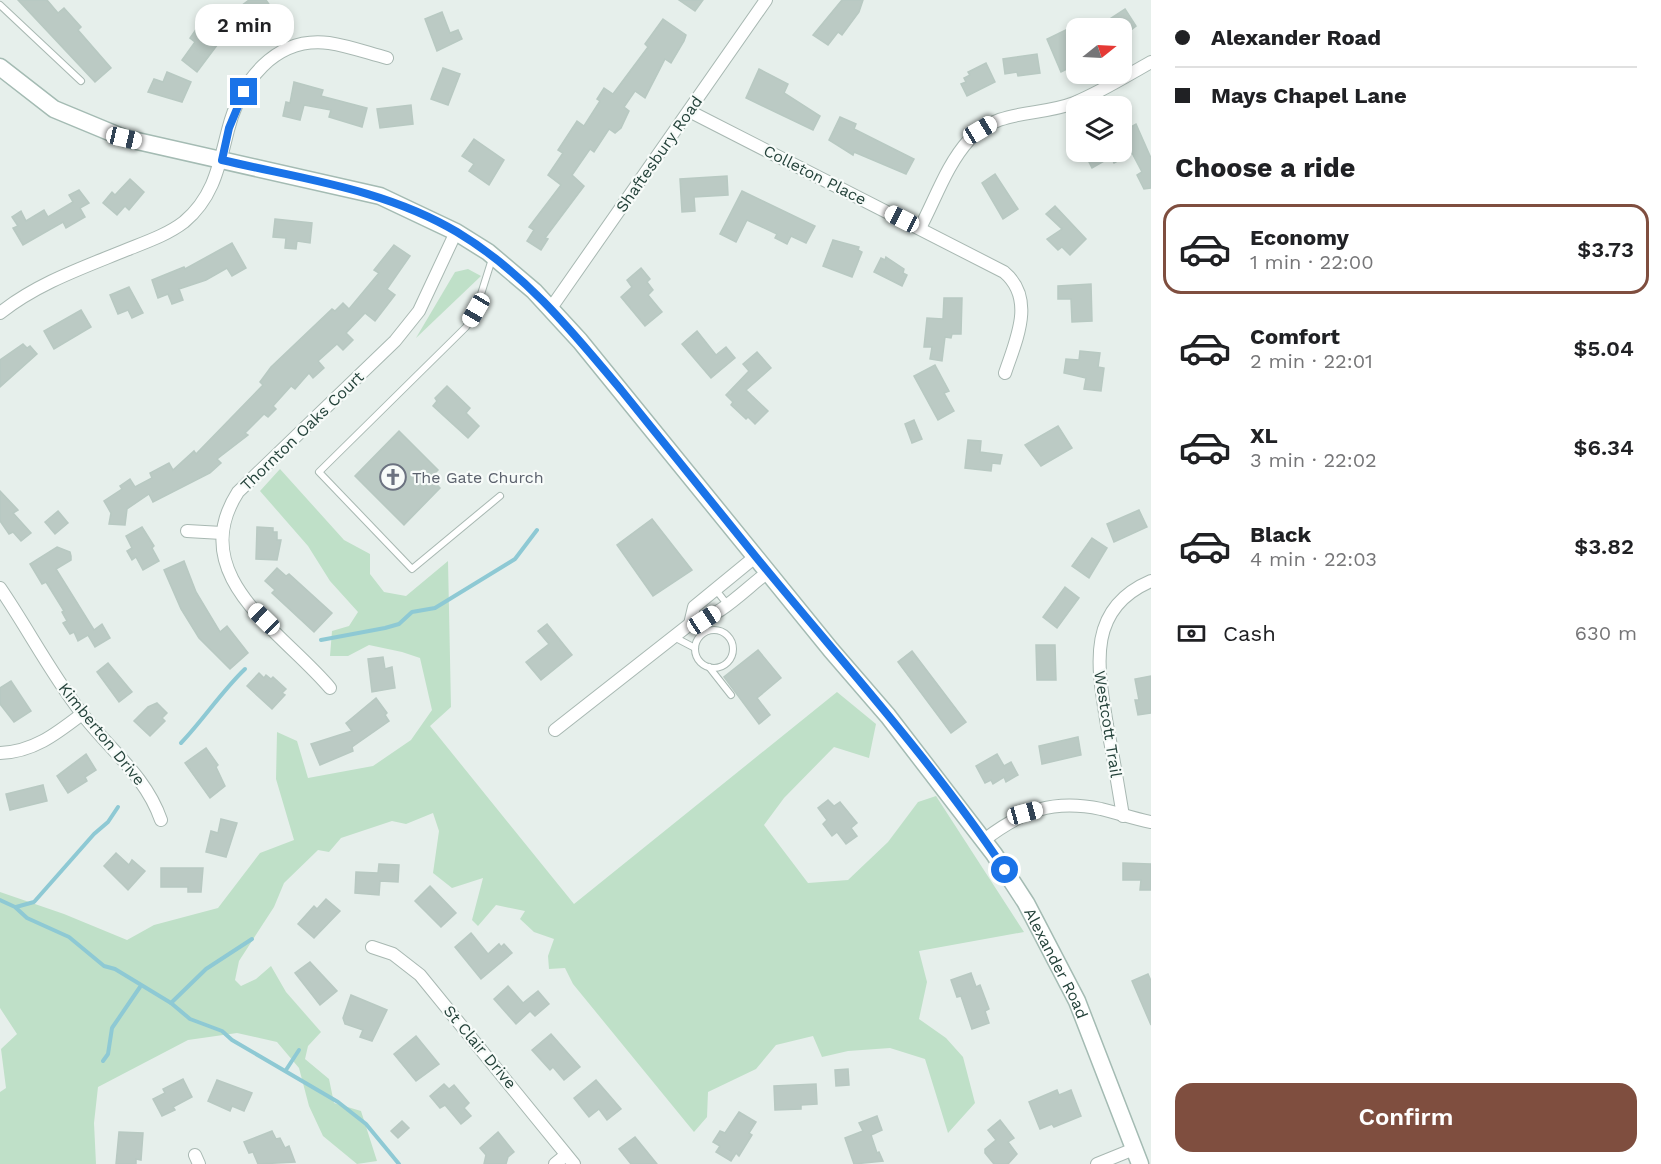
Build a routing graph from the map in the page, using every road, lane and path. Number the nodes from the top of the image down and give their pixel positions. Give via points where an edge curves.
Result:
1 (766, 0) edge
2 (0, 5) edge
3 (387, 58) dead end
4 (1151, 62) edge
5 (0, 67) edge
6 (81, 81) dead end
7 (688, 111) junction
8 (222, 160) junction
9 (920, 228) junction
10 (456, 232) junction
11 (492, 256) junction
12 (551, 308) junction
13 (0, 313) edge
14 (1005, 373) dead end
15 (500, 496) dead end
16 (186, 531) dead end
17 (222, 533) junction
18 (755, 557) junction
19 (768, 572) junction
20 (1151, 581) edge
21 (0, 588) edge
22 (716, 590) junction
23 (727, 604) junction
24 (690, 624) junction
25 (673, 636) junction
26 (695, 648) junction
27 (709, 667) junction
28 (330, 688) dead end
29 (730, 695) dead end
30 (81, 714) junction
31 (555, 730) dead end
32 (0, 753) edge
33 (1123, 816) junction
34 (161, 820) dead end
35 (1151, 822) edge
36 (984, 840) junction
37 (372, 947) dead end
38 (1137, 1156) edge
39 (570, 1159) edge
40 (555, 1164) edge
41 (1097, 1164) edge

1 - 7 street, Shaftesbury Road
2 - 6 lane
3 - 8 street via 315,43 298,45 271,57 255,74 238,104
4 - 9 street via 1074,103 1005,117 980,130 959,153
5 - 8 street, Alexander Road via 31,93 78,121 124,138
7 - 9 street, Colleton Place
7 - 12 street, Shaftesbury Road
8 - 10 street, Alexander Road via 380,196
8 - 13 street via 208,194 182,223 36,289
9 - 14 street, Colleton Place via 990,263 1014,282 1023,306 1022,320
10 - 11 street, Alexander Road
10 - 17 street, Thornton Oaks Court via 419,311 395,341 238,492
11 - 12 street, Alexander Road
11 - 15 lane via 476,310 466,327 319,472 412,569
12 - 18 street, Alexander Road
16 - 17 street
17 - 28 street, Thornton Oaks Court via 223,552 235,588
18 - 19 street, Alexander Road
18 - 22 street
19 - 23 street
19 - 36 street, Alexander Road via 930,768
20 - 33 street, Westcott Trail via 1119,604 1106,624 1099,648 1099,673
21 - 30 street, Kimberton Drive
22 - 23 lane
22 - 24 street via 694,607
23 - 24 street via 704,620
24 - 25 street
25 - 26 lane
25 - 31 street
26 - 27 lane via 699,660
26 - 27 lane via 699,637 709,631 721,632 730,640 732,652 726,662
27 - 29 lane
30 - 32 street via 39,744
30 - 34 street, Kimberton Drive via 138,776 151,794
33 - 35 street
33 - 36 street via 1084,806 1044,808 1012,819
36 - 38 street, Alexander Road via 1026,903 1077,1001
37 - 39 street, St Clair Drive via 393,954 420,975
38 - 41 street
39 - 40 street

